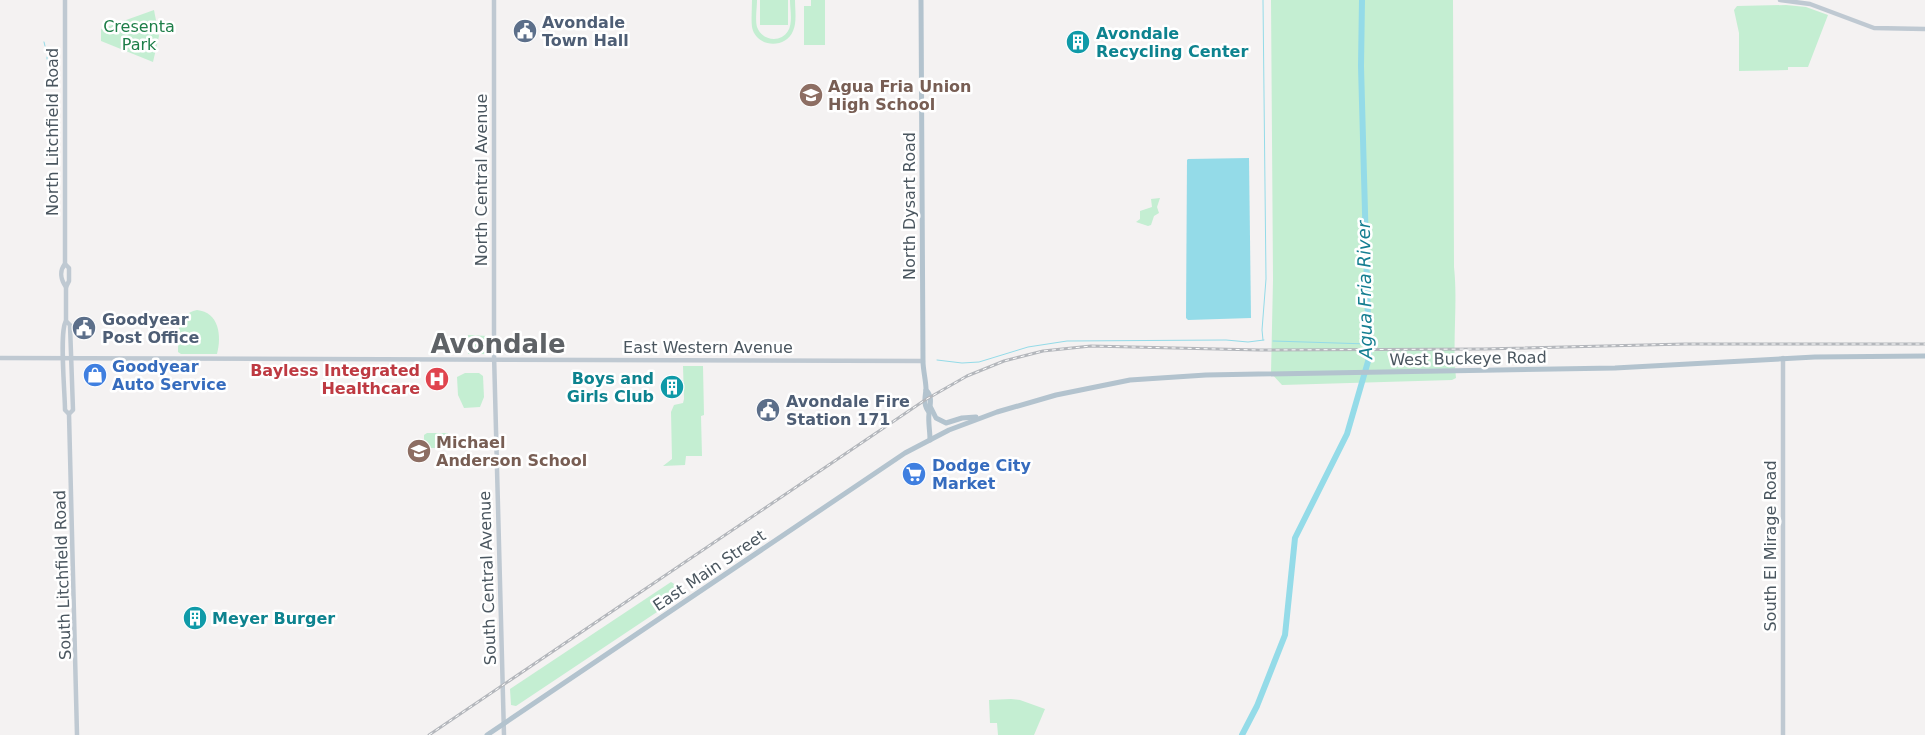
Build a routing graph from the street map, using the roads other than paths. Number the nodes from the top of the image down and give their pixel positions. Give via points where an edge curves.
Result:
1 (65, 0) edge
2 (494, 0) edge
3 (921, 0) edge
4 (1780, 0) edge
5 (1925, 29) edge
6 (66, 321) junction
7 (1925, 356) edge
8 (0, 358) edge
9 (1783, 358) junction
10 (63, 359) junction
11 (71, 359) junction
12 (494, 359) junction
13 (923, 361) junction
14 (930, 410) junction
15 (69, 414) junction
16 (982, 417) junction
17 (930, 440) junction
18 (504, 723) junction
19 (77, 735) edge
20 (487, 735) edge
21 (504, 735) edge
22 (1783, 735) edge

1 - 6 main road, North Litchfield Road via 65,264 61,268 66,287
2 - 12 main road, North Central Avenue
3 - 13 main road, North Dysart Road
4 - 5 main road via 1810,4 1874,28
6 - 10 main road, North Litchfield Road via 63,326
6 - 11 main road, North Litchfield Road via 70,325
7 - 9 main road, West Buckeye Road
8 - 10 main road
9 - 16 main road, West Buckeye Road via 1615,368 1188,375 1130,380 1049,396
9 - 22 main road, South El Mirage Road
10 - 11 main road
10 - 15 main road, South Litchfield Road via 65,410
11 - 12 main road, East Western Avenue
11 - 15 main road, South Litchfield Road via 73,410
12 - 13 main road, East Western Avenue
12 - 18 main road, South Central Avenue
13 - 14 main road, North Dysart Road
14 - 16 main road via 946,423
14 - 17 main road, North Dysart Road
15 - 19 main road, South Litchfield Road
16 - 17 main road, West Buckeye Road
17 - 18 main road, East Main Street via 905,453
18 - 20 main road, East Main Street
18 - 21 main road, South Central Avenue

